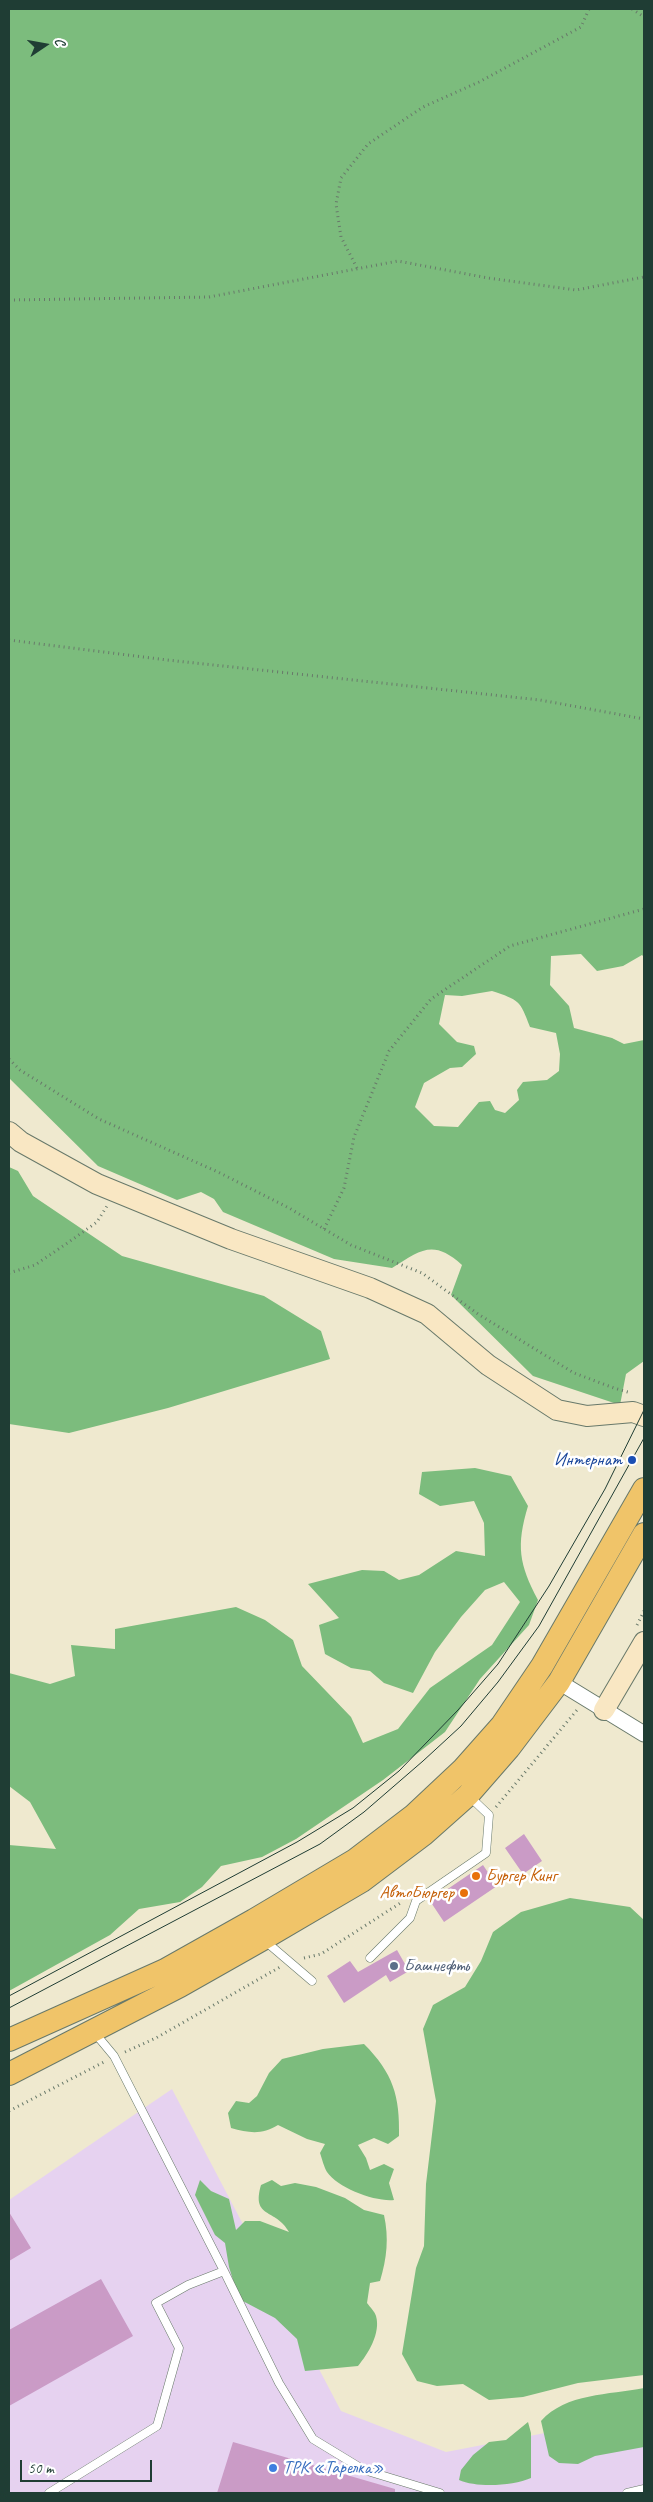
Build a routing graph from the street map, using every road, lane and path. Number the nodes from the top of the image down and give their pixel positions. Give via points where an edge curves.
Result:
1 (589, 9) edge
2 (632, 9) edge
3 (644, 17) edge
4 (358, 269) junction
5 (644, 278) edge
6 (9, 300) edge
7 (9, 640) edge
8 (644, 719) edge
9 (644, 909) edge
10 (9, 1058) edge
11 (9, 1132) edge
12 (116, 1192) junction
13 (324, 1229) junction
14 (9, 1274) edge
15 (637, 1394) dead end
16 (644, 1416) edge
17 (644, 1489) edge
18 (644, 1534) edge
19 (644, 1642) edge
20 (559, 1682) junction
21 (604, 1710) junction
22 (644, 1734) edge
23 (468, 1795) junction
24 (263, 1939) junction
25 (370, 1958) dead end
26 (312, 1980) dead end
27 (92, 2030) junction
28 (9, 2040) edge
29 (9, 2074) edge
30 (224, 2271) junction
31 (644, 2489) edge
32 (48, 2493) edge
33 (440, 2493) edge
34 (627, 2493) edge

1 - 4 path via 581,27 480,82 423,107 368,144 341,178 336,204 341,237
2 - 3 path
4 - 5 path via 398,261 576,290
4 - 6 path via 209,297
7 - 8 path via 540,700
9 - 13 path via 510,946 431,999 389,1051 354,1137 344,1188
10 - 13 path via 20,1070 99,1119 218,1172
11 - 12 street via 21,1142
12 - 14 path via 97,1222 35,1265
12 - 16 street via 230,1239 370,1288 427,1314 488,1365 557,1410 587,1416 633,1412
13 - 15 path via 351,1245 422,1273 478,1314 574,1373
17 - 28 main road via 542,1666 502,1725 463,1769 414,1814 356,1860 165,1970
18 - 20 main road via 634,1561
19 - 21 street
20 - 21 street
20 - 23 main road
21 - 22 street
23 - 24 main road via 423,1835 362,1881
23 - 25 lane via 489,1815 486,1853 416,1901 410,1918
24 - 26 lane
24 - 27 main road
27 - 29 main road
27 - 30 lane via 114,2056
30 - 32 lane via 188,2285 156,2304 179,2348 157,2426
30 - 33 lane via 279,2383 312,2439 364,2470
31 - 34 lane

